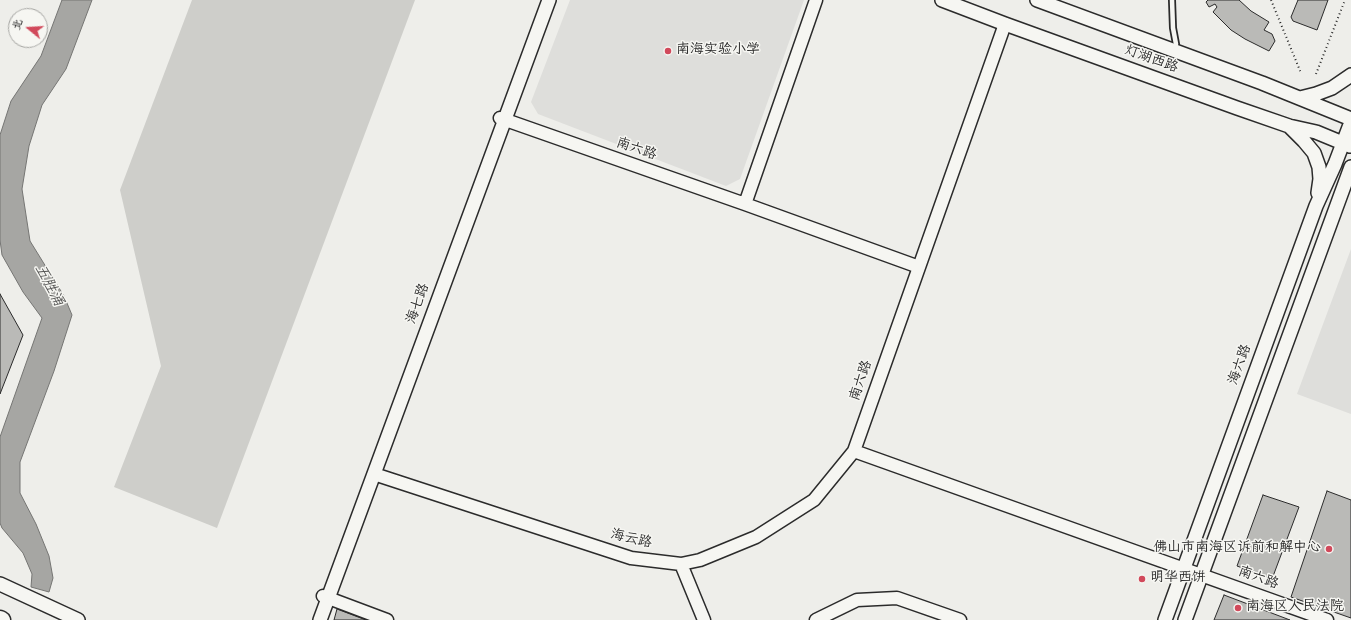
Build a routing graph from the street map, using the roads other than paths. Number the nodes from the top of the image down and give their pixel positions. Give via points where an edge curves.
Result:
1 (544, 0) edge
2 (549, 0) edge
3 (816, 0) edge
4 (942, 0) edge
5 (1037, 0) edge
6 (1172, 0) edge
7 (1005, 24) junction
8 (1176, 44) dead end
9 (1351, 75) edge
10 (1300, 98) junction
11 (502, 119) junction
12 (1351, 121) edge
13 (1288, 126) junction
14 (1347, 145) edge
15 (1351, 167) edge
16 (1351, 191) edge
17 (745, 204) junction
18 (1316, 206) junction
19 (1333, 214) junction
20 (919, 266) junction
21 (854, 451) junction
22 (374, 474) junction
23 (681, 564) junction
24 (1184, 569) junction
25 (1201, 575) junction
26 (0, 584) edge
27 (326, 597) junction
28 (78, 620) edge
29 (314, 620) edge
30 (320, 620) edge
31 (387, 620) edge
32 (704, 620) edge
33 (816, 620) edge
34 (960, 620) edge
35 (1165, 620) edge
36 (1185, 620) edge
37 (1327, 620) edge

1 - 11 main road, 海七路
2 - 11 main road, 海七路
3 - 17 street
4 - 7 main road, 灯湖西路
5 - 10 main road, 灯湖西路
6 - 8 lane
7 - 13 main road, 灯湖西路
7 - 20 street
9 - 10 main road via 1332,88
10 - 12 main road, 灯湖西路
11 - 17 street, 南六路
11 - 22 main road, 海七路
11 - 27 main road, 海七路
12 - 14 main road, 海六路
13 - 14 main road, 灯湖西路 via 1316,132
13 - 18 main road via 1314,153 1319,167
14 - 18 main road, 海六路
15 - 19 main road
16 - 19 main road
17 - 20 street, 南六路
18 - 24 main road, 海六路
19 - 25 main road
20 - 21 street, 南六路
21 - 23 street, 海云路 via 814,500 756,537 700,560
21 - 24 street, 南六路
22 - 23 street, 海云路 via 631,558
22 - 27 main road, 海七路
23 - 32 street
24 - 25 street, 南六路
24 - 35 main road, 海六路
25 - 36 main road
25 - 37 street, 南六路
26 - 28 main road
27 - 29 main road, 海七路
27 - 30 main road, 海七路
27 - 31 street
33 - 34 street via 857,600 897,598

